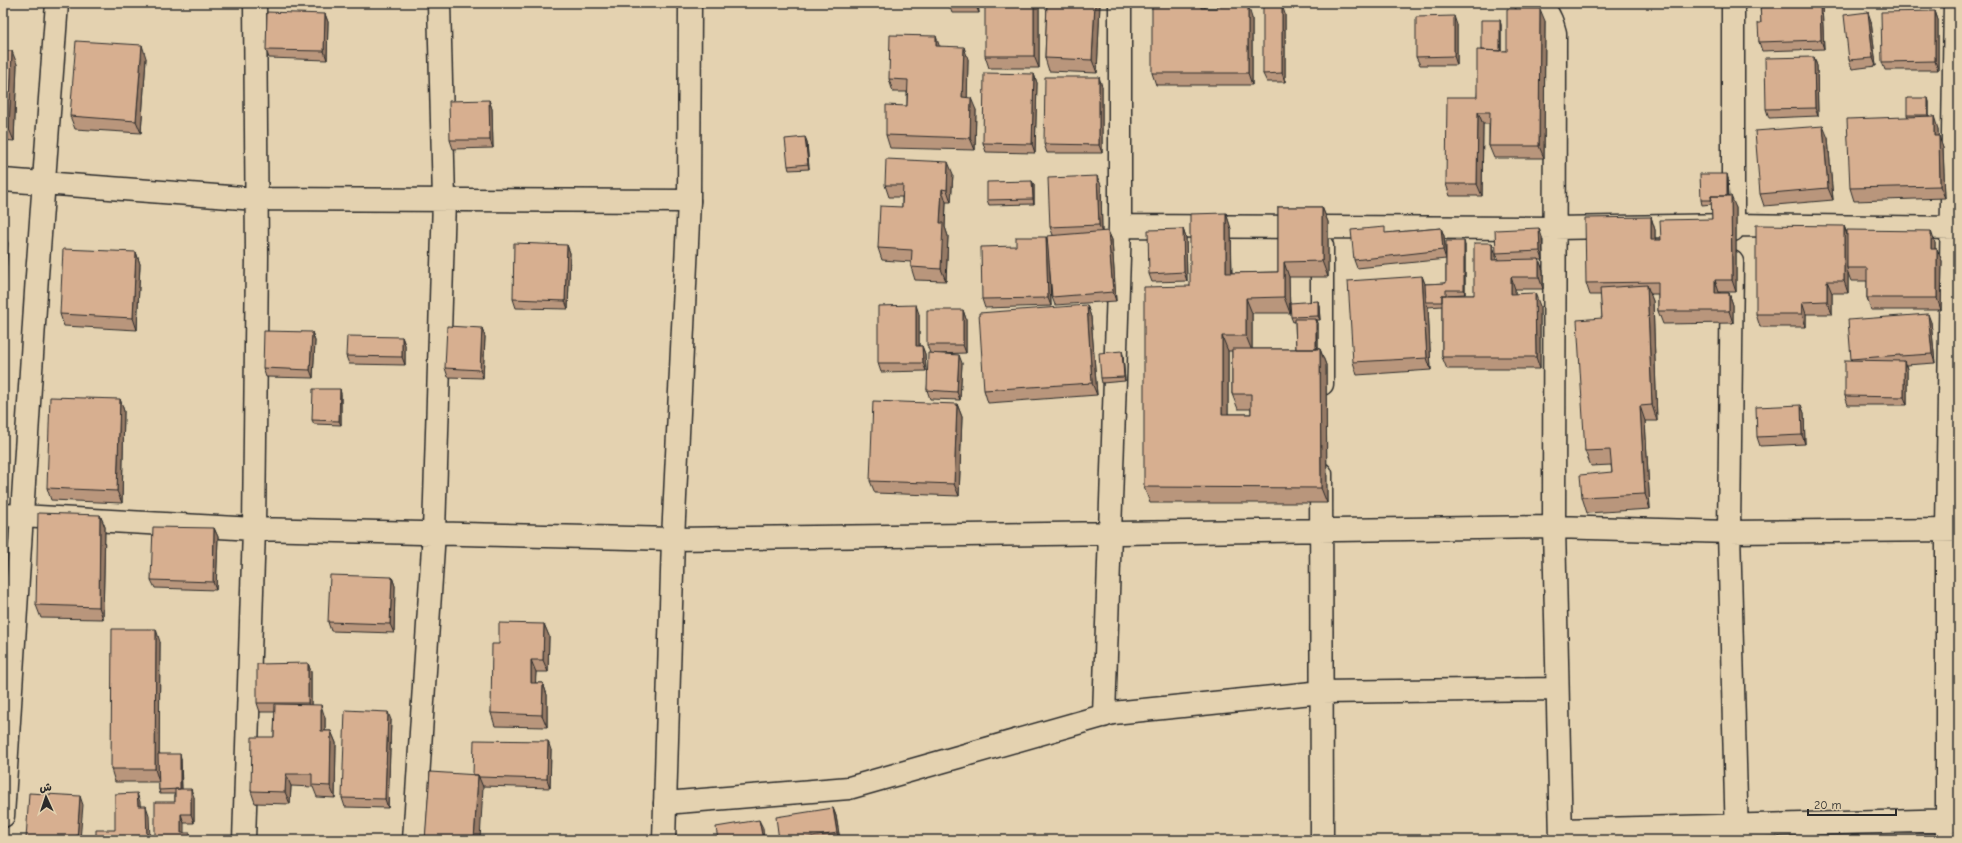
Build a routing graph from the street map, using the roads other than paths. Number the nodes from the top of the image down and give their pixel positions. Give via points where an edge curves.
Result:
1 (57, 3) edge
2 (255, 3) edge
3 (439, 3) edge
4 (690, 3) edge
5 (1120, 3) edge
6 (1526, 3) edge
7 (1733, 3) edge
8 (1956, 4) edge
9 (3, 180) edge
10 (44, 183) junction
11 (256, 199) junction
12 (444, 200) junction
13 (689, 201) junction
14 (1733, 225) junction
15 (1120, 226) junction
16 (1322, 227) junction
17 (1555, 228) junction
18 (1956, 228) edge
19 (1322, 402) edge
20 (1321, 450) edge
21 (12, 515) edge
22 (1554, 527) junction
23 (254, 529) junction
24 (1321, 530) junction
25 (1953, 530) edge
26 (434, 532) junction
27 (1729, 532) junction
28 (1109, 533) junction
29 (673, 539) junction
30 (1558, 688) junction
31 (1322, 692) junction
32 (1104, 716) junction
33 (665, 803) junction
34 (3, 816) edge
35 (1951, 827) edge
36 (1736, 832) edge
37 (1561, 835) edge
38 (244, 840) edge
39 (414, 840) edge
40 (664, 840) edge
41 (1322, 840) edge

1 - 10 street
2 - 11 street
3 - 12 street
4 - 13 street
5 - 15 street
6 - 17 street via 1543,8 1551,18 1555,32
7 - 14 street
8 - 18 street
9 - 10 street
10 - 11 street
10 - 21 street
11 - 12 street
11 - 23 street
12 - 13 street
12 - 26 street
13 - 29 street
14 - 17 street
14 - 18 street
14 - 27 street
15 - 16 street
15 - 28 street
16 - 17 street
16 - 19 street
17 - 22 street
18 - 25 street
20 - 24 street
21 - 23 street
21 - 34 street
22 - 24 street
22 - 27 street
22 - 30 street
23 - 26 street
23 - 38 street
24 - 28 street
24 - 31 street
25 - 27 street
25 - 35 street
26 - 29 street
26 - 39 street
27 - 36 street
28 - 29 street
28 - 32 street
29 - 33 street
30 - 31 street
30 - 37 street
31 - 32 street
31 - 41 street
32 - 33 street via 849,788
33 - 40 street
35 - 36 street
36 - 37 street

